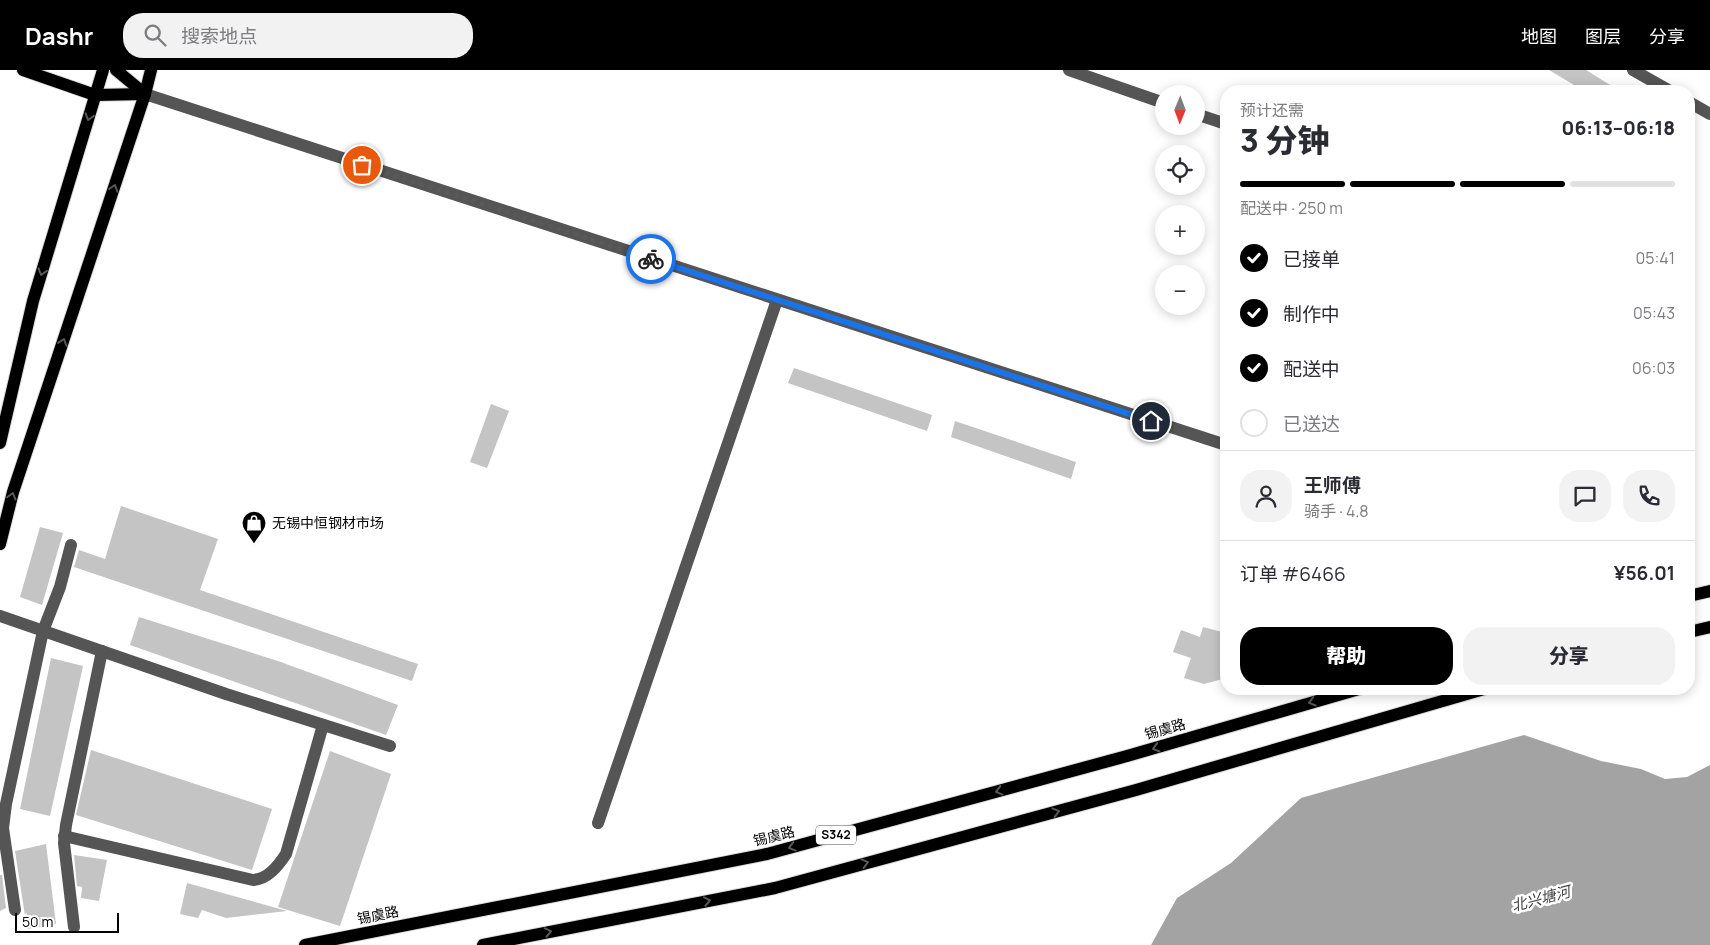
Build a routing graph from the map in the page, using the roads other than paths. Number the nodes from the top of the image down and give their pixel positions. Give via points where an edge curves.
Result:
1 (23, 70) edge
2 (103, 70) edge
3 (116, 70) edge
4 (152, 70) edge
5 (1069, 70) edge
6 (1633, 70) edge
7 (1659, 85) edge
8 (145, 94) junction
9 (95, 95) junction
10 (1155, 100) edge
11 (1695, 105) edge
12 (1710, 114) edge
13 (1205, 117) edge
14 (1220, 122) edge
15 (777, 300) junction
16 (0, 443) edge
17 (1220, 444) edge
18 (0, 544) edge
19 (71, 545) dead end
20 (1710, 590) edge
21 (1695, 594) edge
22 (0, 616) edge
23 (1710, 627) edge
24 (43, 631) junction
25 (1695, 631) edge
26 (102, 651) junction
27 (1338, 695) edge
28 (1463, 695) edge
29 (323, 725) junction
30 (390, 746) dead end
31 (598, 823) dead end
32 (64, 836) junction
33 (15, 910) dead end
34 (74, 927) dead end
35 (305, 945) edge
36 (483, 945) edge

1 - 9 main road
2 - 9 main road
3 - 8 main road
4 - 8 main road
5 - 10 street
6 - 7 street
8 - 9 main road
8 - 15 street
18 -> 8 main road via 13,492
9 -> 16 main road via 33,300
11 - 12 street
13 - 14 street
15 - 17 street
15 - 31 street
19 - 24 street via 60,587
20 - 21 main road
22 - 24 street
23 - 25 main road
24 - 26 street
24 - 33 street via 3,828
26 - 29 street
26 - 32 street
27 -> 35 main road, 锡虞路 / S342 via 767,854
36 -> 28 main road via 775,888 1136,790
29 - 30 street
29 - 32 street via 286,854 261,879
32 - 34 street

